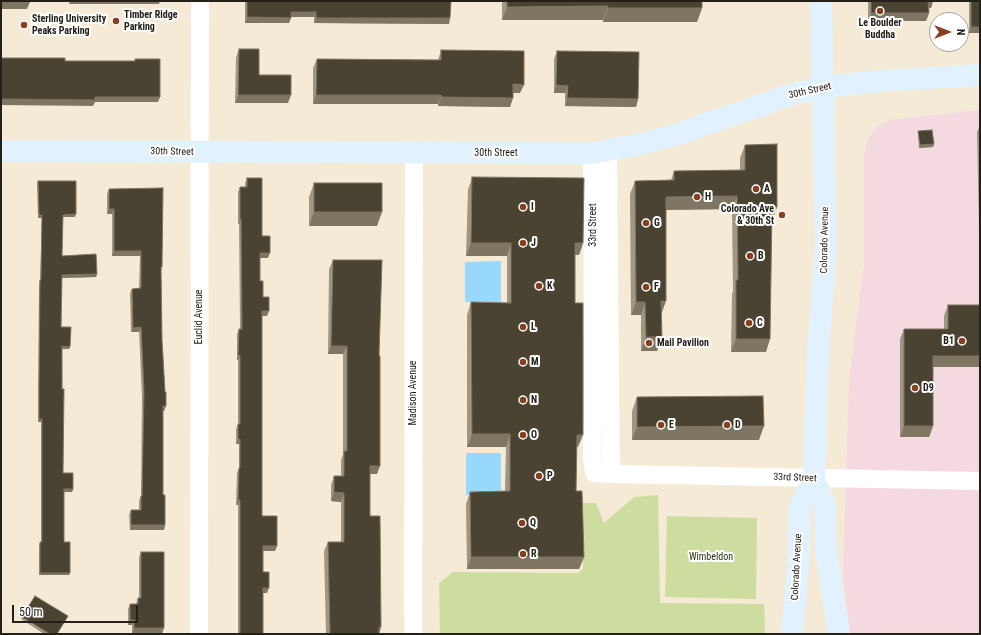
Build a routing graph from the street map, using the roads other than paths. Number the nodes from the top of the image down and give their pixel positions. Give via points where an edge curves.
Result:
1 (200, 1) edge
2 (821, 1) edge
3 (980, 75) edge
4 (823, 87) junction
5 (1, 151) edge
6 (199, 152) junction
7 (600, 152) junction
8 (414, 153) junction
9 (814, 479) junction
10 (980, 481) edge
11 (199, 634) edge
12 (413, 634) edge
13 (792, 634) edge
14 (839, 634) edge

1 - 6 street, Euclid Avenue
2 - 4 main road, Colorado Avenue
3 - 4 main road, 30th Street
4 - 7 main road, 30th Street via 790,95 678,134
4 - 9 main road, Colorado Avenue via 826,246 818,353
5 - 6 main road, 30th Street
6 - 8 main road, 30th Street
6 - 11 street, Euclid Avenue
7 - 8 main road, 30th Street
7 - 9 street, 33rd Street via 610,474
8 - 12 street, Madison Avenue
9 - 10 street, 33rd Street
9 - 13 main road, Colorado Avenue via 800,507
9 - 14 main road, Colorado Avenue via 825,505 826,551

